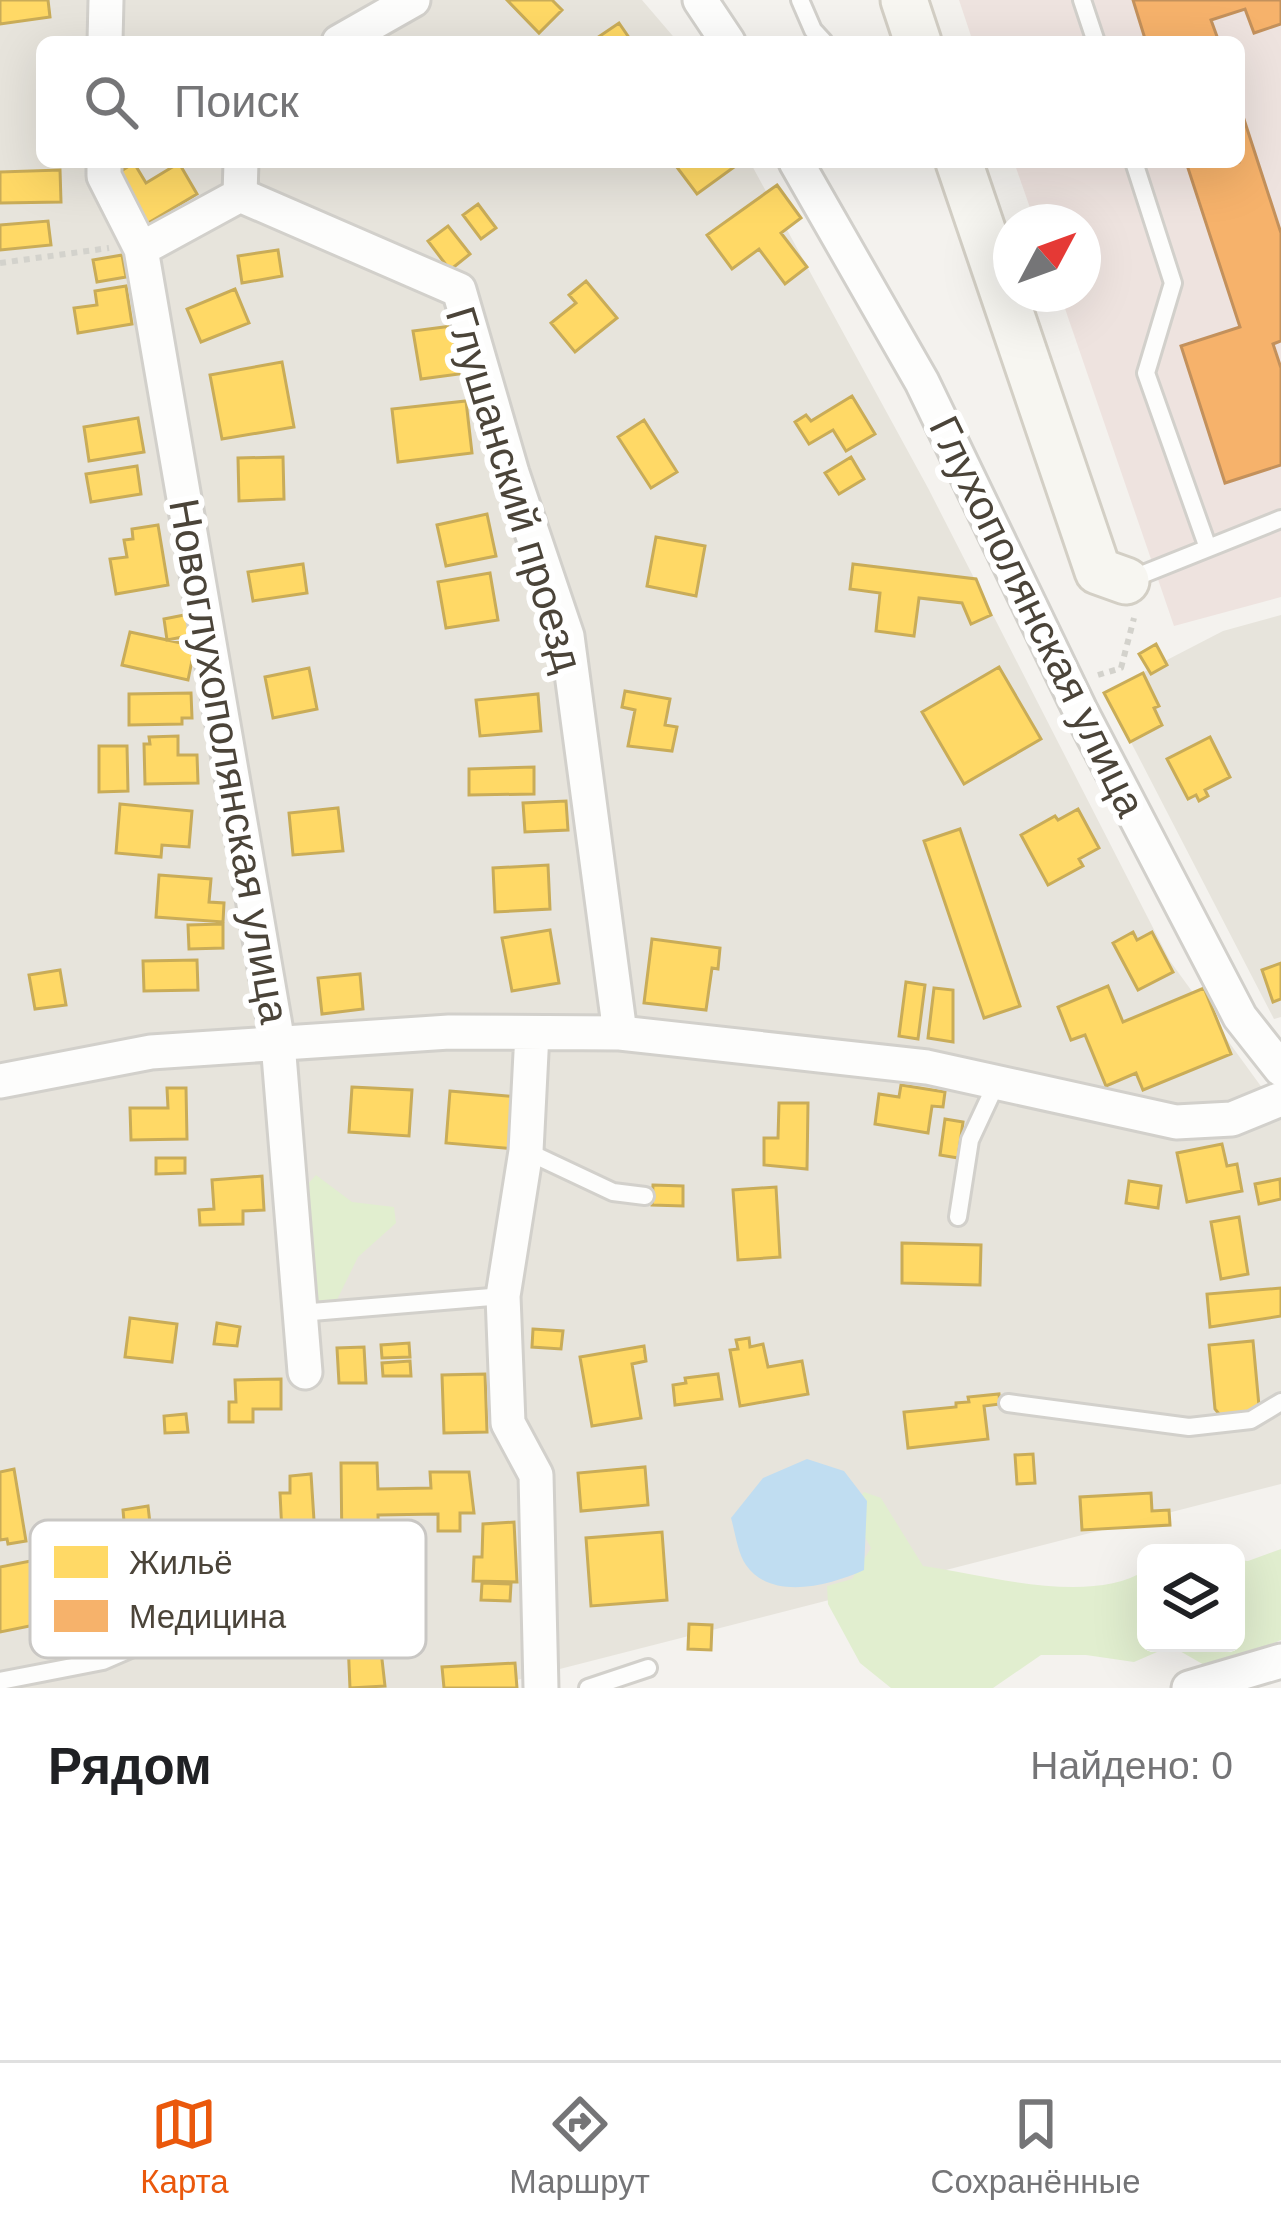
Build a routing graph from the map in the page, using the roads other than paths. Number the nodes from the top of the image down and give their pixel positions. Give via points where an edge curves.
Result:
1 (106, 0) edge
2 (412, 0) edge
3 (700, 0) edge
4 (800, 0) edge
5 (1082, 0) edge
6 (106, 36) edge
7 (349, 36) edge
8 (724, 36) edge
9 (818, 36) edge
10 (1094, 36) edge
11 (104, 168) edge
12 (799, 168) edge
13 (961, 168) edge
14 (1136, 168) edge
15 (240, 179) edge
16 (141, 249) junction
17 (1281, 518) edge
18 (1208, 548) junction
19 (1126, 581) joint
20 (532, 1033) junction
21 (620, 1033) junction
22 (278, 1043) junction
23 (1281, 1069) edge
24 (0, 1081) edge
25 (997, 1082) junction
26 (1281, 1099) edge
27 (526, 1151) junction
28 (645, 1196) dead end
29 (958, 1217) dead end
30 (502, 1296) junction
31 (300, 1313) junction
32 (305, 1372) dead end
33 (1008, 1402) dead end
34 (1281, 1402) edge
35 (110, 1658) edge
36 (1281, 1661) edge
37 (648, 1668) dead end
38 (0, 1681) edge
39 (542, 1688) edge
40 (588, 1688) edge
41 (1189, 1688) edge

1 - 6 street
2 - 7 street
3 - 8 street
4 - 9 lane
5 - 10 lane
11 - 16 street, Новоглухополянская улица
12 - 23 street, Глухополянская улица via 922,382 1240,1017
13 - 19 street via 1098,571
14 - 18 lane via 1173,283 1146,373
15 - 16 street, Глушанский проезд
15 - 21 street, Глушанский проезд via 459,290 567,635
16 - 22 street, Новоглухополянская улица
17 - 18 lane
18 - 19 lane
20 - 21 street
20 - 22 street
20 - 27 street
21 - 25 street via 927,1066
22 - 24 street via 151,1052
22 - 31 street, Новоглухополянская улица
25 - 26 street via 1176,1122 1232,1119
25 - 29 lane via 970,1140
27 - 28 lane via 613,1192
27 - 30 street
30 - 31 lane
30 - 39 street via 508,1423 536,1475
31 - 32 street, Новоглухополянская улица
33 - 34 lane via 1189,1427 1251,1420
35 - 38 lane
36 - 41 street
37 - 40 lane

